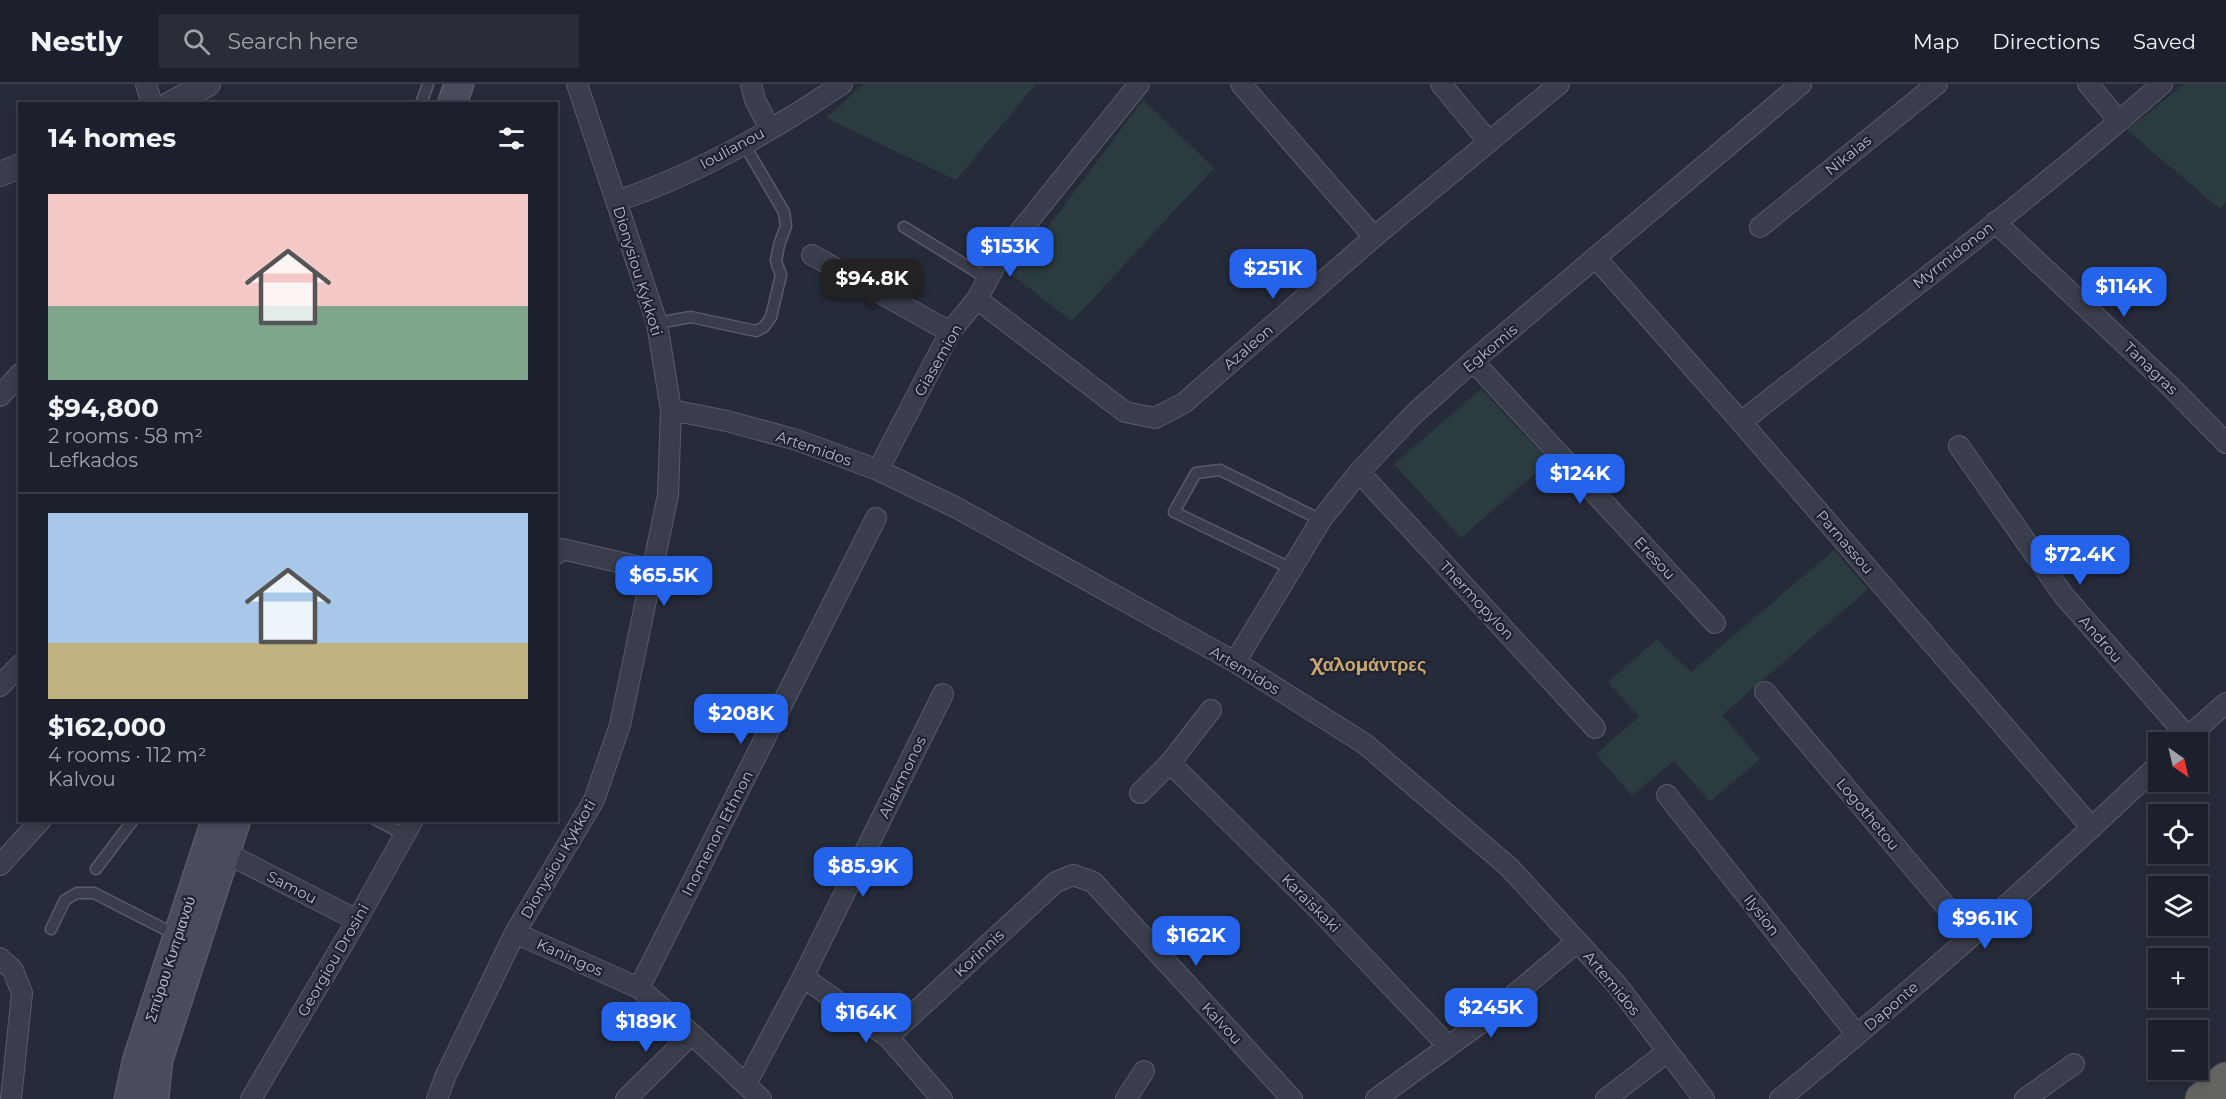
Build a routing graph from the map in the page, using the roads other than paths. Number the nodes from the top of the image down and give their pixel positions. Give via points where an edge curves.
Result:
1 (146, 84) edge
2 (208, 84) edge
3 (428, 84) edge
4 (459, 84) edge
5 (478, 84) edge
6 (577, 84) edge
7 (751, 84) edge
8 (842, 84) edge
9 (1139, 84) edge
10 (1241, 84) edge
11 (1441, 84) edge
12 (1559, 84) edge
13 (1800, 84) edge
14 (1937, 84) edge
15 (2088, 84) edge
16 (2162, 84) edge
17 (151, 102) edge
18 (174, 102) edge
19 (422, 102) edge
20 (453, 102) edge
21 (473, 102) edge
22 (2120, 121) junction
23 (770, 129) junction
24 (1489, 142) junction
25 (744, 144) junction
26 (18, 167) edge
27 (0, 174) edge
28 (617, 201) junction
29 (1995, 222) junction
30 (904, 227) dead end
31 (1760, 227) dead end
32 (1374, 237) junction
33 (812, 255) dead end
34 (1596, 258) junction
35 (988, 279) junction
36 (977, 299) junction
37 (657, 323) junction
38 (950, 332) junction
39 (1473, 361) junction
40 (18, 376) edge
41 (0, 396) edge
42 (671, 410) junction
43 (1742, 422) junction
44 (2226, 442) edge
45 (1959, 446) dead end
46 (878, 470) junction
47 (1359, 472) junction
48 (876, 518) dead end
49 (1322, 520) junction
50 (558, 552) edge
51 (1292, 569) junction
52 (653, 570) junction
53 (1715, 623) dead end
54 (1235, 662) junction
55 (18, 667) edge
56 (0, 686) edge
57 (1766, 692) dead end
58 (943, 694) dead end
59 (2226, 703) edge
60 (1211, 710) dead end
61 (1595, 728) dead end
62 (2178, 732) edge
63 (2194, 732) edge
64 (1170, 763) junction
65 (2148, 775) edge
66 (1140, 793) dead end
67 (1667, 795) dead end
68 (39, 822) edge
69 (131, 822) edge
70 (216, 822) edge
71 (235, 822) edge
72 (384, 822) edge
73 (409, 828) edge
74 (2092, 828) junction
75 (226, 853) junction
76 (0, 865) edge
77 (96, 869) dead end
78 (1073, 875) joint
79 (357, 920) junction
80 (51, 929) dead end
81 (515, 933) junction
82 (178, 936) junction
83 (1971, 936) junction
84 (1577, 942) junction
85 (0, 958) edge
86 (803, 977) junction
87 (639, 988) junction
88 (692, 1034) junction
89 (1857, 1035) junction
90 (888, 1037) junction
91 (1448, 1046) junction
92 (1667, 1052) junction
93 (2074, 1064) dead end
94 (1144, 1071) dead end
95 (2226, 1078) edge
96 (746, 1084) junction
97 (11, 1099) edge
98 (129, 1099) edge
99 (154, 1099) edge
100 (251, 1099) edge
101 (437, 1099) edge
102 (626, 1099) edge
103 (761, 1099) edge
104 (942, 1099) edge
105 (1126, 1099) edge
106 (1292, 1099) edge
107 (1376, 1099) edge
108 (1606, 1099) edge
109 (1704, 1099) edge
110 (1780, 1099) edge
111 (2025, 1099) edge
112 (2202, 1099) edge

1 - 17 street
2 - 18 street
3 - 19 lane
4 - 20 main road
5 - 21 main road
6 - 28 street, Dionysiou Kykkoti
7 - 23 street
8 - 23 street, Ioulianou
9 - 35 street, Giasemion via 1001,255
10 - 32 street
11 - 24 street
12 - 24 street, Azaleon
13 - 34 street, Egkomis
14 - 31 street, Nikaias
15 - 22 street
16 - 22 street, Myrmidonon
22 - 29 street, Myrmidonon
23 - 25 street, Ioulianou
24 - 32 street, Azaleon
25 - 28 street, Ioulianou via 654,189
25 - 37 lane via 784,212 786,226 776,261 781,275 771,317 756,331 691,317
26 - 27 street
28 - 37 street, Dionysiou Kykkoti
29 - 43 street, Myrmidonon
29 - 44 street, Tanagras
30 - 35 lane
32 - 36 street, Azaleon via 1184,403 1155,418 1125,412
33 - 38 street
34 - 39 street, Egkomis
34 - 43 street, Parnassou
35 - 36 street, Giasemion
36 - 38 street, Giasemion
37 - 42 street, Dionysiou Kykkoti
38 - 46 street, Giasemion
39 - 47 street, Egkomis via 1414,414
39 - 53 street, Eresou
40 - 41 street
42 - 46 street, Artemidos via 797,440
42 - 52 street, Dionysiou Kykkoti via 668,495
43 - 74 street, Parnassou
45 - 62 street, Androu via 2064,596
46 - 54 street, Artemidos via 957,508
47 - 49 street, Egkomis
47 - 61 street, Thermopylon
48 - 87 street, Inomenon Ethnon
49 - 51 street, Egkomis
49 - 51 lane via 1220,470 1196,472 1174,512
50 - 52 street via 562,549
51 - 54 street, Egkomis
52 - 81 street, Dionysiou Kykkoti via 620,726 594,800
54 - 84 street, Artemidos via 1365,744 1509,867
55 - 56 street
57 - 83 street, Logothetou
58 - 86 street, Aliakmonos
59 - 63 street
60 - 64 street
64 - 66 street
64 - 91 street, Karaiskaki via 1321,912
65 - 74 street, Daponte
67 - 89 street, Ilysion
68 - 76 street
69 - 77 lane
70 - 82 main road, Σπύρου Κυπριανού
71 - 75 main road, Σπύρου Κυπριανού
72 - 73 lane
73 - 79 street, Georgiou Drosini
74 - 83 street, Daponte
75 - 79 street, Samou
75 - 99 main road, Σπύρου Κυπριανού via 158,1060
78 - 90 street, Korinnis via 1056,882
78 - 106 street, Kalvou via 1093,882
79 - 100 street, Georgiou Drosini
80 - 82 lane via 64,900 77,893 94,893
81 - 87 street, Kaningos
81 - 101 street, Dionysiou Kykkoti
82 - 98 main road, Σπύρου Κυπριανού via 137,1061
83 - 89 street, Daponte
84 - 91 street
84 - 92 street, Artemidos via 1617,985
85 - 97 street via 13,970 22,993
86 - 90 street
86 - 96 street, Aliakmonos
87 - 88 street, Kaningos
88 - 96 street, Kaningos
88 - 102 street
89 - 110 street, Daponte
90 - 104 street
91 - 107 street
92 - 108 street
92 - 109 street, Artemidos
93 - 111 street
94 - 105 street
95 - 112 highway
96 - 103 street, Kaningos

